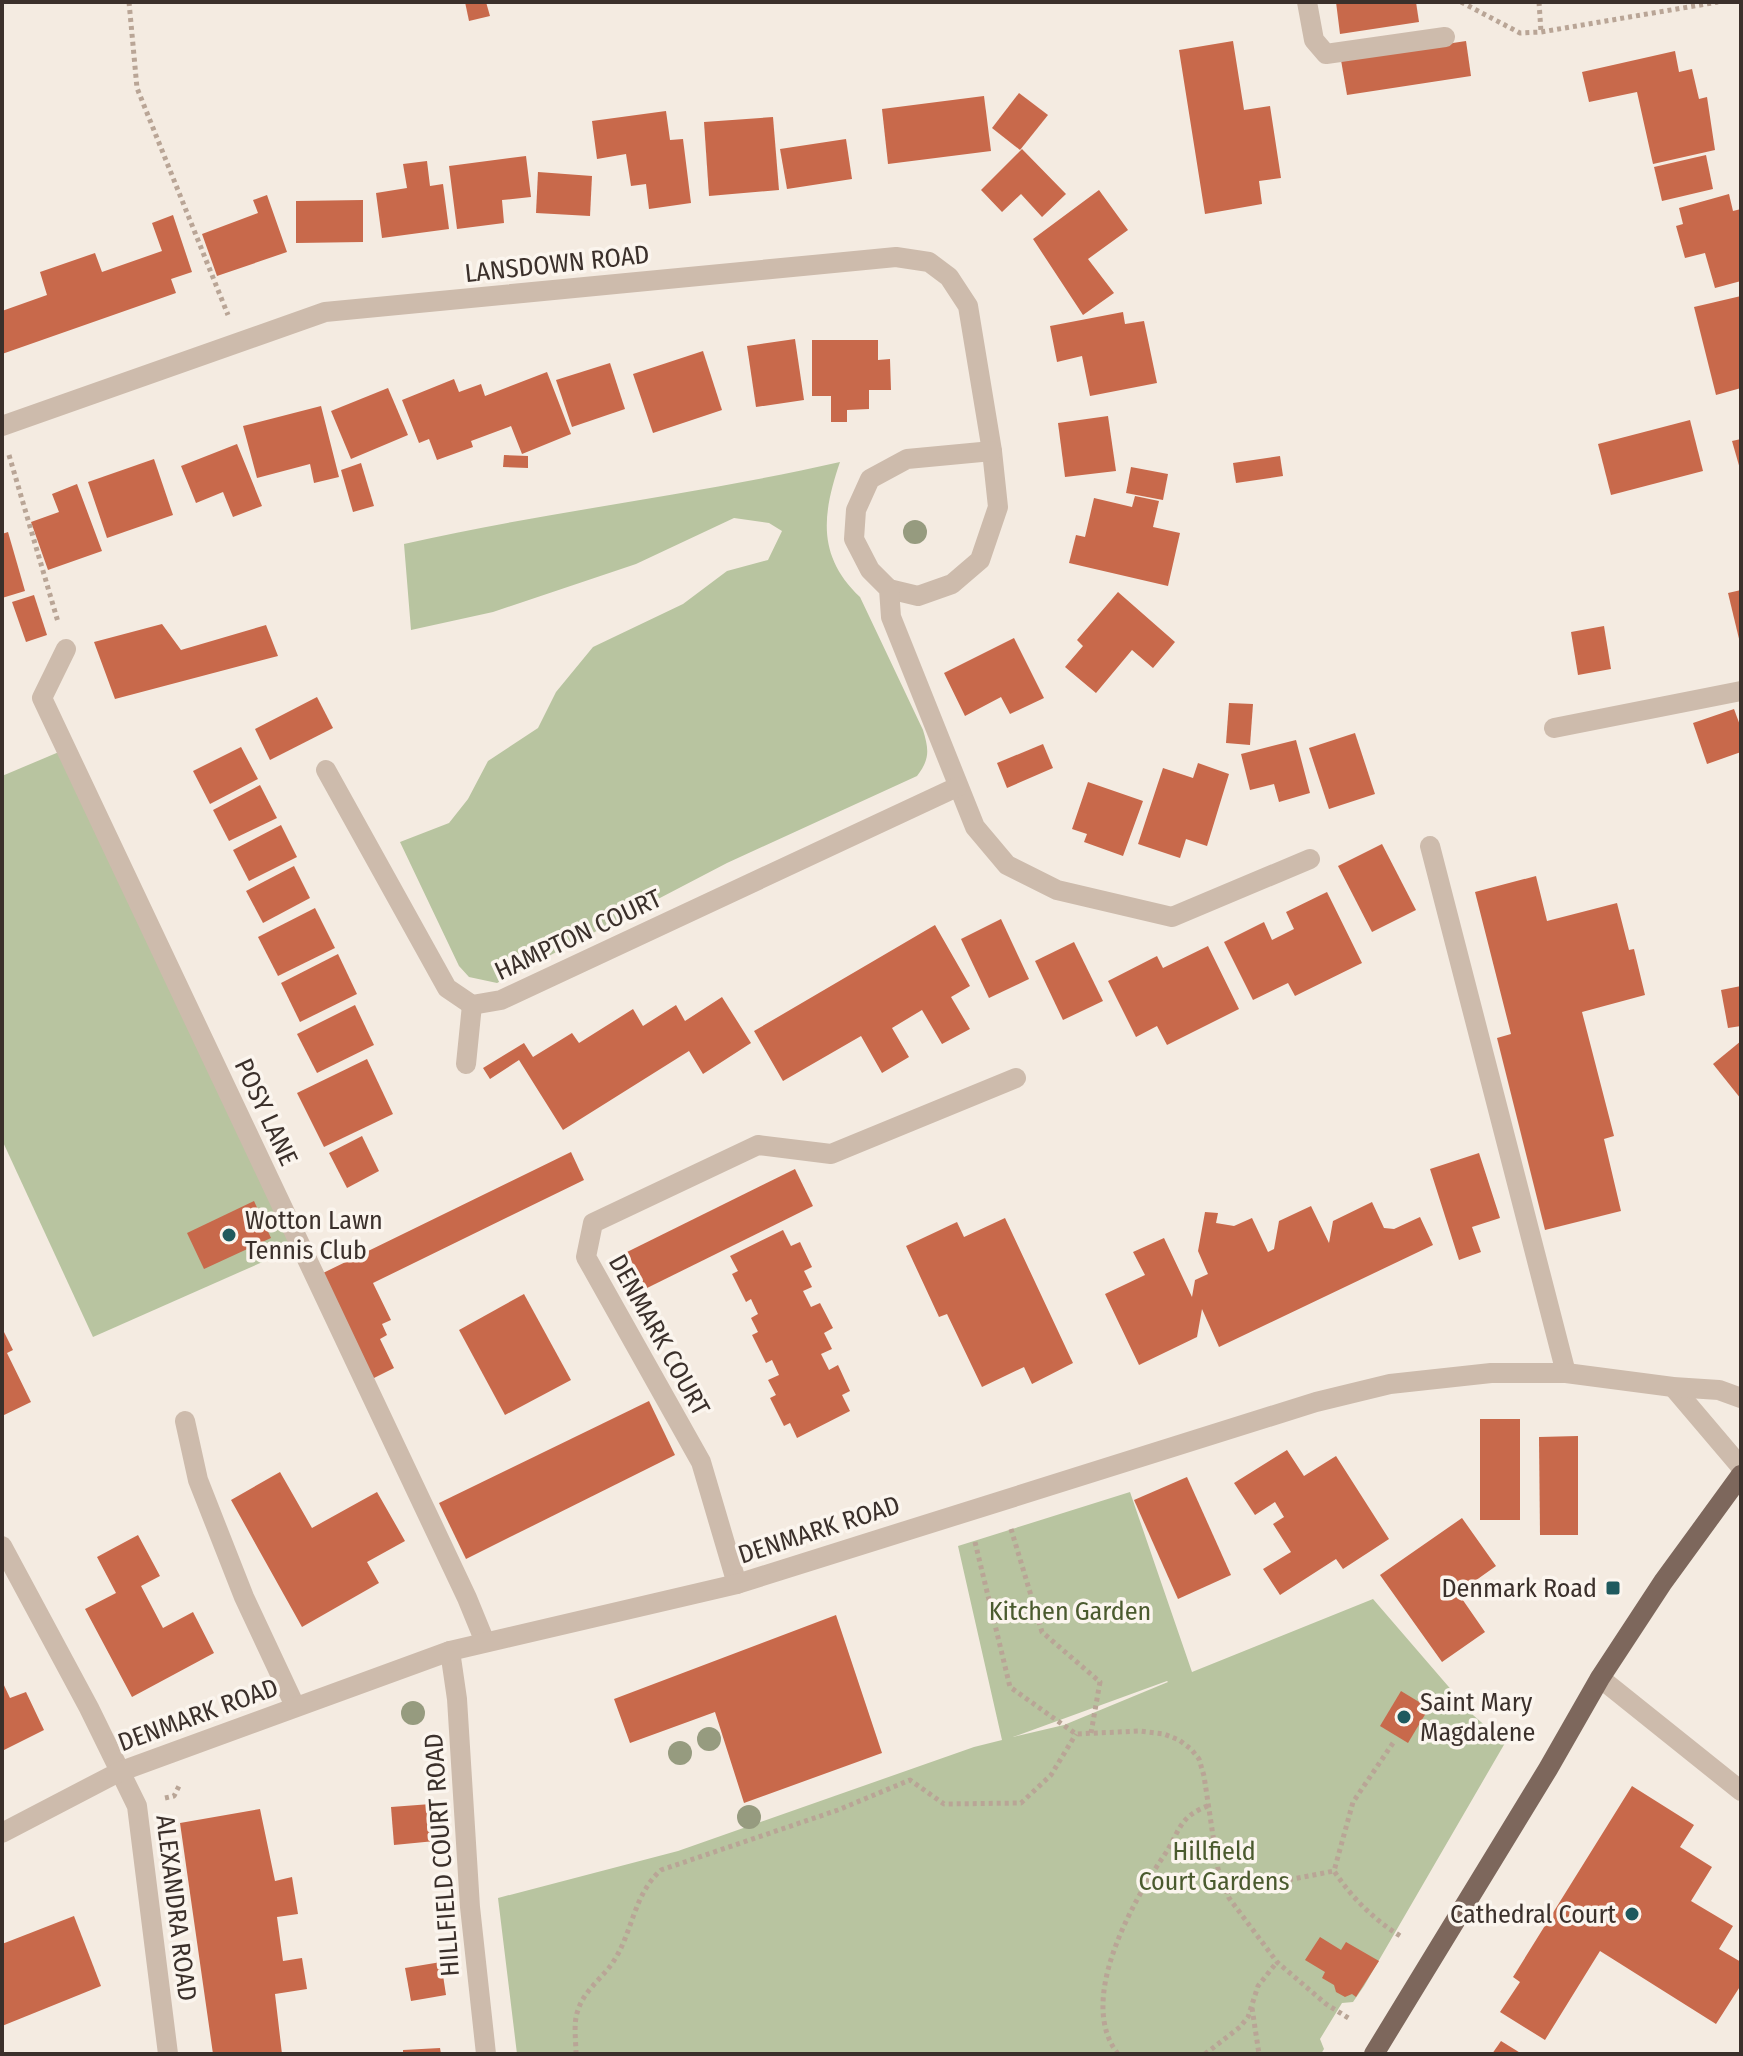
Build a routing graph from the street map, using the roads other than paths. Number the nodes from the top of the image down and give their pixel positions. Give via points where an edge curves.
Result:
1 (1307, 2) edge
2 (1445, 37) dead end
3 (2, 426) edge
4 (992, 451) junction
5 (889, 589) junction
6 (66, 649) road end
7 (1741, 691) edge
8 (1554, 728) dead end
9 (326, 770) dead end
10 (957, 787) junction
11 (1430, 846) dead end
12 (1310, 859) dead end
13 (472, 1005) junction
14 (466, 1064) dead end
15 (1016, 1078) dead end
16 (1566, 1373) junction
17 (1673, 1387) junction
18 (1741, 1398) edge
19 (185, 1421) dead end
20 (1741, 1467) edge
21 (1741, 1475) edge
22 (2, 1546) edge
23 (737, 1584) junction
24 (485, 1642) junction
25 (450, 1651) junction
26 (1600, 1678) junction
27 (295, 1706) junction
28 (119, 1772) junction
29 (1741, 1791) edge
30 (2, 1833) edge
31 (168, 2054) edge
32 (486, 2054) edge
33 (1374, 2054) edge

1 - 2 street via 1314,40 1326,54
3 - 4 street, LANSDOWN ROAD via 325,312 896,257 929,262 949,277 968,306
4 - 5 street, LANSDOWN ROAD via 998,507 980,560 952,584 918,596
4 - 5 street via 907,459 870,479 856,510 854,539 870,570
5 - 10 street via 891,617
6 - 24 street, POSY LANE via 42,698
7 - 8 street
9 - 13 street, HAMPTON COURT via 447,988
10 - 12 street via 975,827 1007,865 1057,890 1172,917
10 - 13 street, HAMPTON COURT via 501,1000
11 - 16 street
13 - 14 street
15 - 23 street, DENMARK COURT via 831,1154 758,1145 593,1223 586,1257 701,1462
16 - 17 street, DENMARK ROAD
16 - 23 street, DENMARK ROAD via 1491,1373 1390,1384 1316,1402
17 - 18 street, DENMARK ROAD via 1719,1390
17 - 20 street
19 - 27 street via 198,1480
21 - 26 main road
22 - 28 street, ALEXANDRA ROAD
23 - 24 street, DENMARK ROAD
24 - 25 street, DENMARK ROAD
25 - 27 street, DENMARK ROAD
25 - 32 street, HILLFIELD COURT ROAD
26 - 29 street
26 - 33 main road
27 - 28 street, DENMARK ROAD
28 - 30 street, DENMARK ROAD
28 - 31 street, ALEXANDRA ROAD via 137,1806

